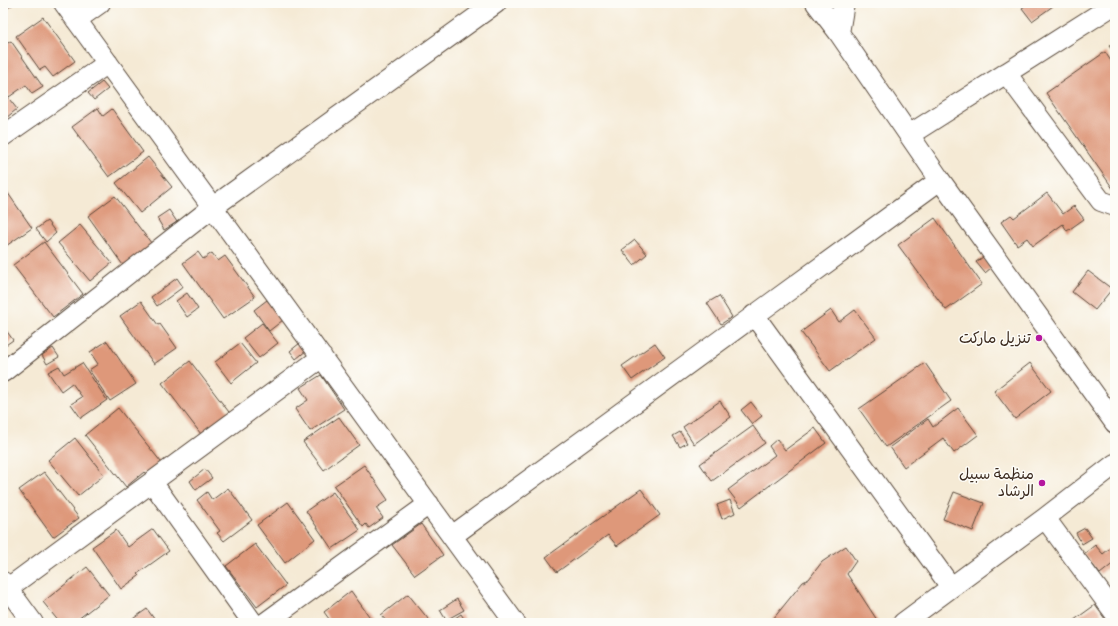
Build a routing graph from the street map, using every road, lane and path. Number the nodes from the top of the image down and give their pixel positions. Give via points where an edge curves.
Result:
1 (64, 3) edge
2 (100, 3) edge
3 (496, 3) edge
4 (816, 3) edge
5 (844, 3) edge
6 (1115, 4) edge
7 (76, 20) junction
8 (839, 33) junction
9 (108, 62) junction
10 (1006, 73) junction
11 (909, 134) junction
12 (3, 136) edge
13 (940, 180) junction
14 (1115, 206) edge
15 (213, 207) junction
16 (754, 316) junction
17 (322, 357) junction
18 (3, 372) edge
19 (1115, 423) edge
20 (1115, 464) edge
21 (152, 482) junction
22 (428, 504) junction
23 (1045, 518) junction
24 (452, 536) junction
25 (5, 585) edge
26 (951, 587) junction
27 (1115, 614) edge
28 (33, 623) edge
29 (254, 623) edge
30 (265, 623) edge
31 (515, 623) edge
32 (903, 623) edge

1 - 7 street
2 - 7 street
3 - 15 street
4 - 8 street
5 - 8 street
6 - 10 street
7 - 9 street
8 - 11 street
9 - 12 street
9 - 15 street
10 - 11 street
10 - 14 street via 1101,201
11 - 13 street
13 - 16 street
13 - 19 street
15 - 17 street
15 - 18 street
16 - 24 street
16 - 26 street
17 - 21 street
17 - 22 street
20 - 23 street
21 - 25 street
21 - 29 street
22 - 24 street
22 - 30 street
23 - 26 street
23 - 27 street
24 - 31 street
25 - 28 street
26 - 32 street

